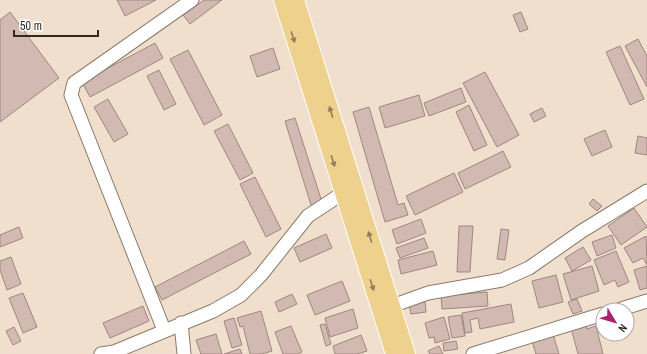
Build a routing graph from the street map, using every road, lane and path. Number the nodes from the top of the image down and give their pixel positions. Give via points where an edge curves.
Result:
1 (192, 0) edge
2 (282, 0) edge
3 (296, 0) edge
4 (647, 191) edge
5 (343, 193) junction
6 (647, 301) edge
7 (635, 305) edge
8 (392, 306) junction
9 (595, 316) edge
10 (181, 323) junction
11 (164, 330) junction
12 (101, 354) edge
13 (184, 354) edge
14 (395, 354) edge
15 (473, 354) edge

1 - 11 street via 74,83 71,95
2 -> 5 main road
8 -> 3 main road
4 - 8 street via 582,231 529,268 502,280 428,293
5 - 10 street via 308,216 261,276 241,295 213,311
5 -> 14 main road
6 - 7 street
8 - 14 main road
9 - 15 street
10 - 11 street
10 - 13 street
11 - 12 street via 114,352

